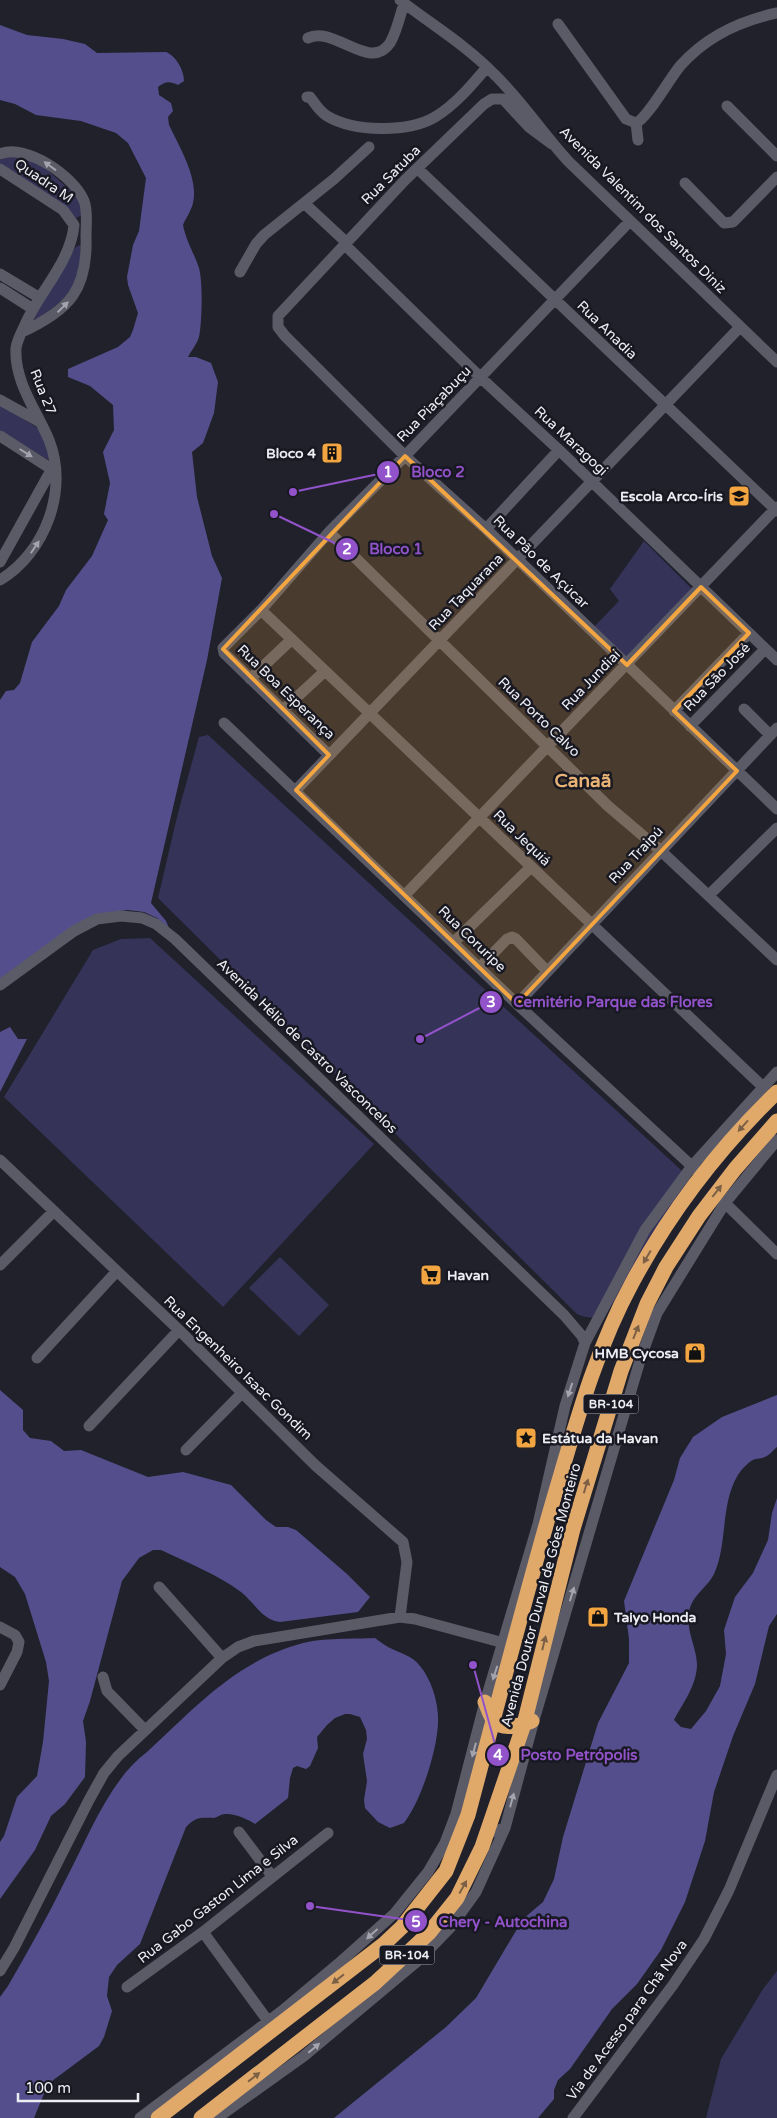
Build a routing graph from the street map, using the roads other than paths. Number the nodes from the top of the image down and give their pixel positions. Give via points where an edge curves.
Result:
1 (402, 1) edge
2 (777, 13) edge
3 (558, 24) dead end
4 (308, 38) dead end
5 (487, 67) junction
6 (307, 97) dead end
7 (728, 106) dead end
8 (636, 123) junction
9 (638, 140) dead end
10 (552, 144) junction
11 (369, 147) dead end
12 (0, 154) edge
13 (777, 156) edge
14 (0, 169) edge
15 (418, 169) junction
16 (777, 177) edge
17 (685, 183) dead end
18 (304, 202) junction
19 (630, 221) junction
20 (73, 235) junction
21 (86, 235) junction
22 (345, 243) junction
23 (240, 272) dead end
24 (0, 274) edge
25 (0, 288) edge
26 (40, 298) junction
27 (554, 298) junction
28 (33, 309) junction
29 (740, 327) junction
30 (22, 332) junction
31 (284, 336) joint
32 (777, 362) edge
33 (480, 377) junction
34 (0, 400) edge
35 (665, 406) junction
36 (38, 421) junction
37 (0, 436) edge
38 (559, 450) junction
39 (405, 456) junction
40 (55, 469) junction
41 (593, 482) junction
42 (776, 509) edge
43 (486, 529) junction
44 (330, 532) junction
45 (518, 560) junction
46 (0, 562) edge
47 (0, 580) edge
48 (701, 587) junction
49 (261, 610) junction
50 (749, 633) junction
51 (292, 639) junction
52 (440, 641) junction
53 (223, 649) joint
54 (765, 649) junction
55 (777, 660) edge
56 (627, 665) junction
57 (325, 671) junction
58 (250, 679) junction
59 (744, 709) dead end
60 (283, 710) junction
61 (674, 711) junction
62 (369, 713) junction
63 (224, 723) dead end
64 (690, 726) junction
65 (774, 732) edge
66 (547, 746) junction
67 (329, 755) junction
68 (737, 771) junction
69 (296, 790) junction
70 (777, 809) edge
71 (480, 818) junction
72 (777, 828) edge
73 (661, 851) junction
74 (531, 867) junction
75 (405, 895) junction
76 (709, 896) junction
77 (592, 924) junction
78 (454, 942) junction
79 (777, 960) edge
80 (480, 967) junction
81 (547, 971) junction
82 (0, 985) edge
83 (517, 1004) junction
84 (777, 1072) edge
85 (762, 1086) junction
86 (777, 1092) edge
87 (777, 1121) edge
88 (777, 1140) edge
89 (0, 1160) edge
90 (696, 1170) junction
91 (725, 1203) junction
92 (54, 1211) junction
93 (777, 1254) edge
94 (0, 1265) edge
95 (117, 1271) junction
96 (564, 1315) junction
97 (592, 1329) junction
98 (179, 1330) junction
99 (585, 1343) junction
100 (37, 1358) dead end
101 (242, 1393) junction
102 (89, 1426) dead end
103 (186, 1450) dead end
104 (543, 1522) junction
105 (159, 1587) dead end
106 (400, 1617) junction
107 (0, 1627) edge
108 (504, 1643) junction
109 (222, 1658) junction
110 (103, 1677) dead end
111 (0, 1685) edge
112 (485, 1702) junction
113 (494, 1721) junction
114 (529, 1722) junction
115 (145, 1730) junction
116 (777, 1775) edge
117 (505, 1828) junction
118 (240, 1832) dead end
119 (328, 1833) dead end
120 (486, 1834) junction
121 (272, 1876) junction
122 (203, 1932) junction
123 (0, 1971) edge
124 (126, 1987) dead end
125 (268, 2021) junction
126 (140, 2118) edge
127 (158, 2118) edge
128 (201, 2118) edge
129 (218, 2118) edge
130 (573, 2118) edge

1 - 4 street via 391,42 380,50 360,52 323,35
1 - 5 street, Avenida Valentim dos Santos Diniz via 448,33
2 - 8 street via 732,26 706,41 681,65 643,120
3 - 8 street via 626,119
5 - 6 street via 474,83 435,117 393,129 375,129 335,120
5 - 10 street, Avenida Valentim dos Santos Diniz via 526,109
7 - 13 street
8 - 9 street
10 - 15 street, Rua Satuba via 529,127 507,102 496,99 484,104
10 - 19 street, Avenida Valentim dos Santos Diniz
11 - 18 street
21 -> 12 street, Quadra M via 86,204 74,187 33,156 20,152
14 - 20 street, Quadra M via 63,210 74,225
15 - 22 street, Rua Satuba
15 - 27 street, Rua Anadia
16 - 17 street via 728,224
18 - 22 street, Rua Maragogi
18 - 23 street via 264,235
19 - 27 street, Rua Piaçabuçu
19 - 29 street, Avenida Valentim dos Santos Diniz
20 - 21 street
20 - 26 street via 67,252
30 -> 21 street, Quadra M via 53,316 67,304 84,271
22 - 31 street, Rua Satuba via 278,316 278,327
22 - 33 street, Rua Maragogi
24 - 26 street
25 - 28 street
26 - 28 street
27 - 33 street, Rua Piaçabuçu
27 - 35 street, Rua Anadia
28 - 30 street
29 - 32 street, Avenida Valentim dos Santos Diniz
29 - 35 street, Rua Taquarana
30 - 36 street, Rua 27 via 16,346 16,366
31 - 39 street, Rua Pão de Açúcar
33 - 38 street, Rua Maragogi
33 - 39 street, Rua Piaçabuçu
34 - 36 street
35 - 41 street, Rua Taquarana
35 - 42 street, Rua Anadia
36 - 40 street, Rua 27 via 49,440
37 -> 40 street
38 - 41 street, Rua Maragogi
38 - 43 street
39 - 43 street, Rua Pão de Açúcar
39 - 44 street, Rua Piaçabuçu
40 - 46 street
47 -> 40 street via 34,550 42,535 54,501
41 - 45 street, Rua Taquarana
41 - 48 street, Rua Maragogi
42 - 48 street, Rua Jundiaí
43 - 45 street, Rua Pão de Açúcar
44 - 49 street, Rua Piaçabuçu
44 - 52 street, Rua Porto Calvo
45 - 52 street, Rua Taquarana
45 - 56 street, Rua Pão de Açúcar
48 - 50 street, Rua Maragogi
48 - 56 street, Rua Jundiaí
49 - 51 street, Rua Jequiá
49 - 53 street, Rua Piaçabuçu
50 - 54 street, Rua Maragogi
50 - 61 street
51 - 57 street, Rua Jequiá
51 - 58 street
52 - 62 street, Rua Taquarana
52 - 66 street, Rua Porto Calvo
53 - 58 street, Rua Boa Esperança
54 - 55 street, Rua Maragogi
54 - 64 street, Rua São José
56 - 61 street, Rua Pão de Açúcar
56 - 66 street, Rua Jundiaí
57 - 60 street
57 - 62 street, Rua Jequiá
58 - 60 street, Rua Boa Esperança
59 - 65 street
60 - 67 street, Rua Boa Esperança
61 - 64 street, Rua Pão de Açúcar
62 - 67 street, Rua Taquarana
62 - 71 street, Rua Jequiá
63 - 69 street, Rua Coruripe
64 - 68 street, Rua Pão de Açúcar
65 - 68 street, Rua Traipú
66 - 71 street, Rua Jundiaí
66 - 73 street, Rua Porto Calvo via 608,806
67 - 69 street, Rua Taquarana
68 - 70 street, Rua Pão de Açúcar
68 - 73 street, Rua Traipú
69 - 75 street, Rua Coruripe
71 - 74 street, Rua Jequiá
71 - 75 street, Rua Jundiaí
72 - 76 street
73 - 76 street, Rua Porto Calvo
73 - 77 street, Rua Traipú
74 - 77 street, Rua Jequiá
74 - 78 street
75 - 78 street, Rua Coruripe
76 - 79 street, Rua Porto Calvo
77 - 81 street, Rua Traipú
77 - 85 street, Rua Jequiá
78 - 80 street, Rua Coruripe
80 - 81 street via 506,939 512,937
80 - 83 street, Rua Coruripe
81 - 83 street, Rua Traipú
82 - 96 street, Avenida Hélio de Castro Vasconcelos via 87,924 121,916 151,921 175,939
83 - 90 street, Rua Coruripe
84 - 85 street
85 - 90 street
86 -> 90 highway, Avenida Doutor Durval de Góes Monteiro / BR-104
114 -> 87 highway, Avenida Doutor Durval de Góes Monteiro / BR-104 via 573,1529 621,1371 647,1304 698,1216
88 - 91 street
89 - 92 street, Rua Engenheiro Isaac Gondim
90 - 97 street via 645,1230
90 -> 104 highway, Avenida Doutor Durval de Góes Monteiro / BR-104 via 615,1316
91 - 93 street
114 -> 91 street via 657,1313
92 - 94 street
92 - 95 street, Rua Engenheiro Isaac Gondim
95 - 98 street, Rua Engenheiro Isaac Gondim
95 - 100 street
96 - 97 street, Avenida Hélio de Castro Vasconcelos
96 - 99 street, Avenida Hélio de Castro Vasconcelos
97 - 99 street
98 - 101 street, Rua Engenheiro Isaac Gondim
98 - 102 street
99 -> 104 street via 565,1406
101 - 103 street
101 - 106 street, Rua Engenheiro Isaac Gondim via 315,1465 403,1542 407,1562
104 - 108 street
104 - 113 highway, Avenida Doutor Durval de Góes Monteiro / BR-104
105 - 109 street
106 - 108 street
106 - 109 street via 254,1641
107 - 111 street via 18,1638 19,1646
108 -> 112 street
109 - 115 street
110 - 115 street via 107,1690
112 - 113 highway
112 -> 125 street via 456,1814 445,1843 428,1872 395,1913
113 - 114 highway via 505,1727
113 -> 127 highway, Avenida Doutor Durval de Góes Monteiro / BR-104 via 468,1815 446,1871 408,1920 368,1956
117 -> 114 street
114 - 120 highway, Avenida Doutor Durval de Góes Monteiro / BR-104
115 - 123 street via 118,1756 100,1780
116 - 130 street, Via de Acesso para Chã Nova via 729,1890 704,1938 673,1985
117 - 120 street
129 -> 117 street via 304,2056 393,1983 450,1928 476,1892
118 - 121 street
119 - 121 street, Rua Gabo Gaston Lima e Silva
128 -> 120 highway, Avenida Doutor Durval de Góes Monteiro / BR-104 via 368,1989 422,1940 457,1898 477,1862
121 - 122 street, Rua Gabo Gaston Lima e Silva
122 - 124 street, Rua Gabo Gaston Lima e Silva
122 - 125 street
125 - 126 street

